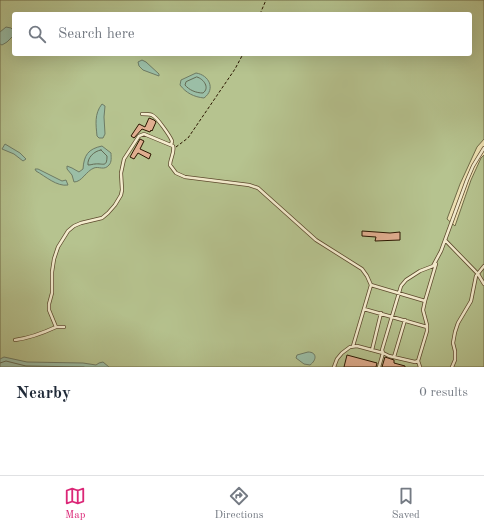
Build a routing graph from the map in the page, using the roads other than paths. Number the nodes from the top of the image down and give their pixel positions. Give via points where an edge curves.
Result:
1 (142, 114) dead end
2 (171, 145) junction
3 (484, 148) edge
4 (445, 240) junction
5 (436, 261) junction
6 (484, 266) edge
7 (478, 274) junction
8 (484, 284) edge
9 (371, 286) junction
10 (398, 294) junction
11 (425, 301) junction
12 (364, 309) junction
13 (382, 314) junction
14 (392, 316) junction
15 (405, 320) junction
16 (56, 326) junction
17 (64, 327) dead end
18 (427, 327) junction
19 (15, 340) dead end
20 (353, 346) junction
21 (372, 350) junction
22 (383, 353) junction
23 (394, 357) junction
24 (418, 361) junction
25 (334, 367) edge
26 (379, 367) edge
27 (420, 367) edge
28 (452, 367) edge

1 - 2 lane via 153,115 156,118 170,138
2 - 9 lane via 174,148 170,165 176,173 185,177 258,188 316,240 362,269
2 - 16 lane via 144,134 139,136 124,159 121,173 122,190 115,205 102,218 74,226 64,237 54,259 49,304
3 - 4 lane via 472,166
4 - 5 lane
4 - 7 lane
5 - 10 lane via 433,266 406,280
5 - 11 lane
6 - 7 lane
7 - 8 lane
7 - 28 lane via 471,301 458,324 453,343 455,360
9 - 10 lane
9 - 12 lane
10 - 11 lane
10 - 14 lane
11 - 18 lane via 423,310
12 - 13 lane
12 - 20 lane
13 - 14 lane
13 - 21 lane
14 - 15 lane
14 - 22 lane
15 - 18 lane
15 - 23 lane
16 - 17 lane
16 - 19 lane via 29,338
18 - 24 lane
20 - 21 lane
20 - 25 lane via 337,358
21 - 22 lane
22 - 23 lane
22 - 26 lane
23 - 24 lane
24 - 27 lane

